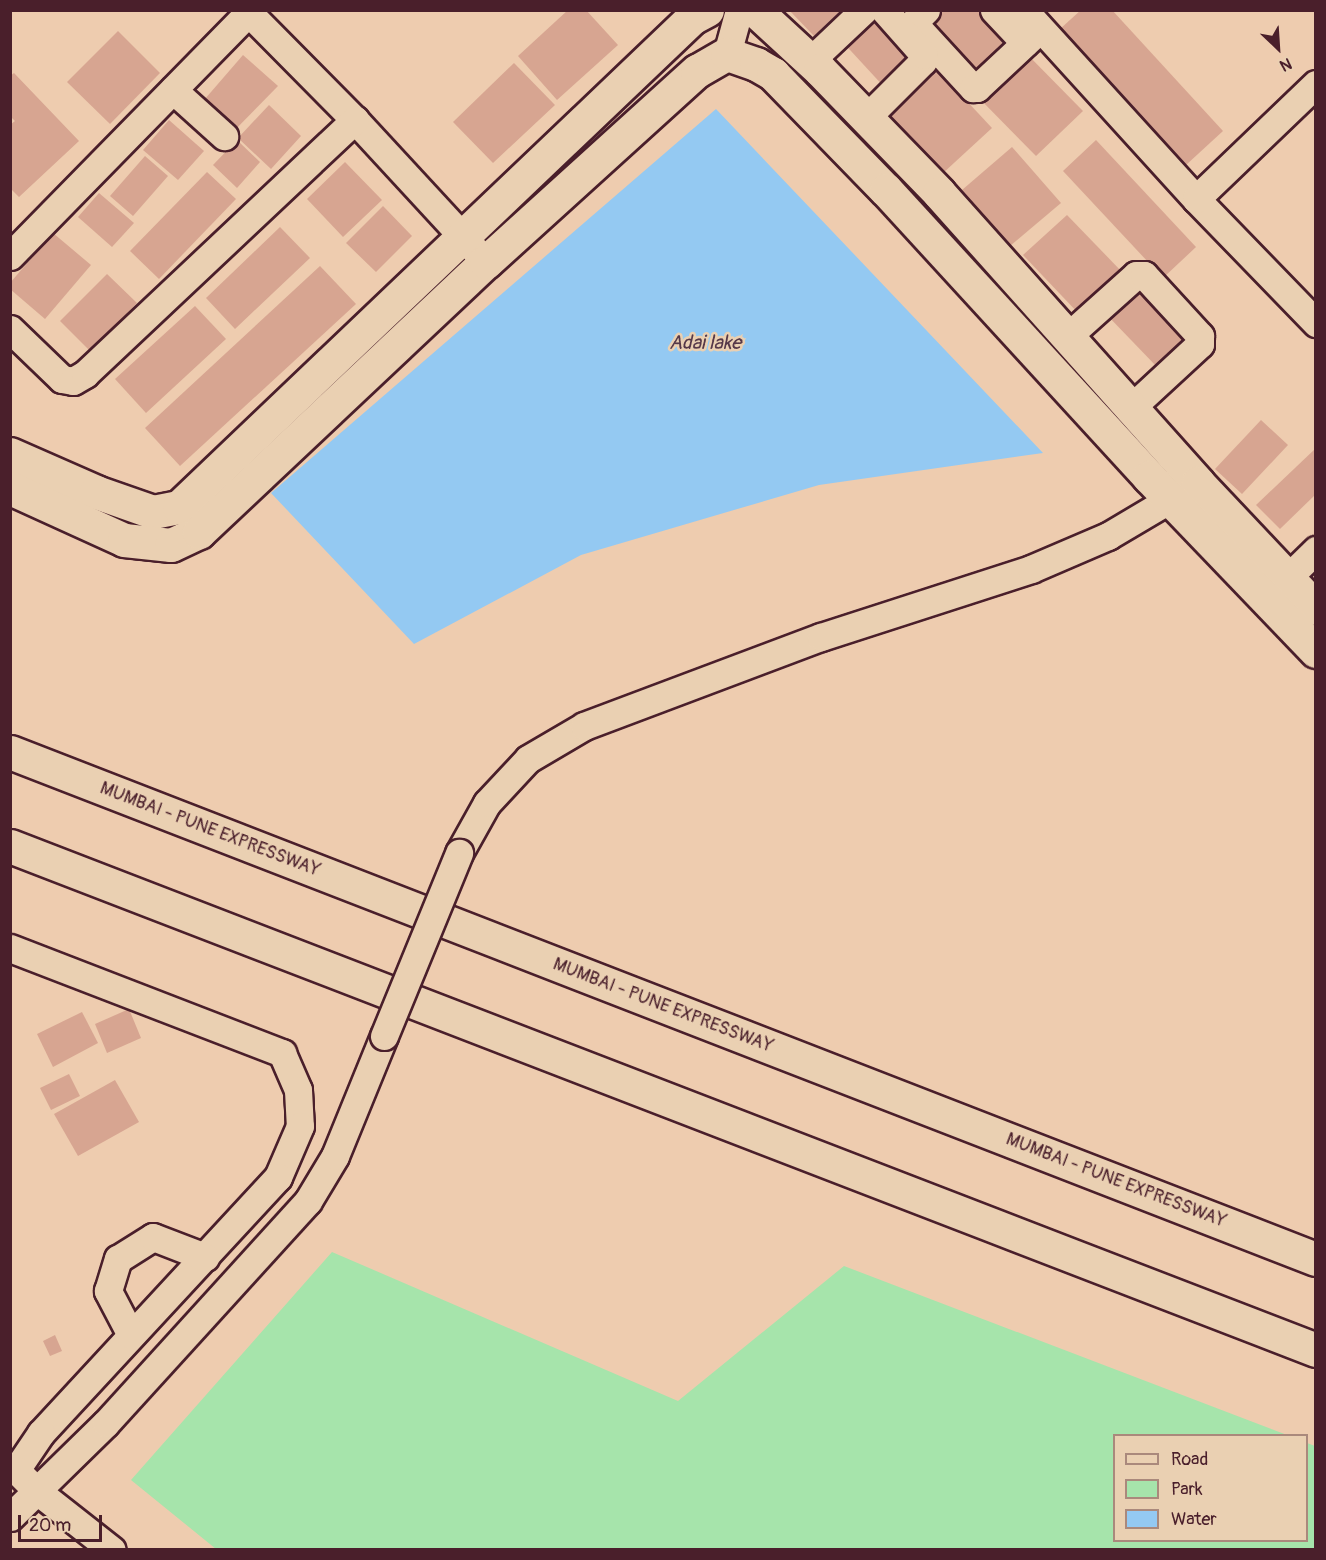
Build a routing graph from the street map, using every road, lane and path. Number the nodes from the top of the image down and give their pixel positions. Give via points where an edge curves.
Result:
1 (707, 10) edge
2 (739, 10) edge
3 (755, 10) edge
4 (864, 10) edge
5 (884, 10) edge
6 (926, 10) edge
7 (994, 10) edge
8 (247, 12) edge
9 (1028, 21) edge
10 (264, 50) dead end
11 (727, 54) junction
12 (810, 61) junction
13 (297, 62) junction
14 (174, 90) junction
15 (1310, 99) edge
16 (866, 117) junction
17 (355, 120) junction
18 (224, 136) dead end
19 (1196, 199) junction
20 (463, 238) junction
21 (10, 256) edge
22 (486, 262) junction
23 (1313, 316) edge
24 (10, 329) edge
25 (1068, 336) junction
26 (1132, 407) junction
27 (10, 454) edge
28 (10, 488) edge
29 (1185, 490) junction
30 (1316, 550) edge
31 (1277, 588) junction
32 (1316, 608) edge
33 (1316, 651) edge
34 (10, 752) edge
35 (10, 846) edge
36 (10, 948) edge
37 (205, 1257) junction
38 (1316, 1259) edge
39 (131, 1335) junction
40 (1316, 1350) edge
41 (37, 1491) junction
42 (10, 1517) edge
43 (112, 1550) edge

1 - 20 main road via 692,18
2 - 11 street
3 - 12 main road
4 - 12 street
5 - 16 street via 924,55 923,61
6 - 9 street via 915,25 973,88 977,88
7 - 9 street
8 - 13 street
8 - 14 street
9 - 19 street
10 - 13 street via 285,72
11 - 22 main road via 697,71
11 - 29 main road via 773,74
12 - 16 main road
13 - 17 street
14 - 18 street
14 - 21 street
15 - 19 street
16 - 25 main road
17 - 20 street
17 - 24 street via 85,374 73,381 62,379
19 - 23 street
20 - 22 street
20 - 27 main road via 179,507 153,512
22 - 28 main road via 199,532 171,545 124,540
25 - 26 main road
25 - 26 street via 1136,275 1144,276 1200,336 1200,344
26 - 29 main road
29 - 31 main road
29 - 41 street, bridge via 1108,536 1031,569 821,637 584,726 528,759 487,803 459,854 335,1156 308,1201 106,1423
30 - 31 street
31 - 32 main road
31 - 33 main road
34 - 38 main road, MUMBAI - PUNE EXPRESSWAY
35 - 40 main road
36 - 37 street via 282,1053 298,1090 300,1126 278,1178
37 - 39 street
37 - 39 street via 153,1237 118,1259 108,1291
39 - 41 street via 41,1433 16,1470
41 - 42 street
41 - 43 street

